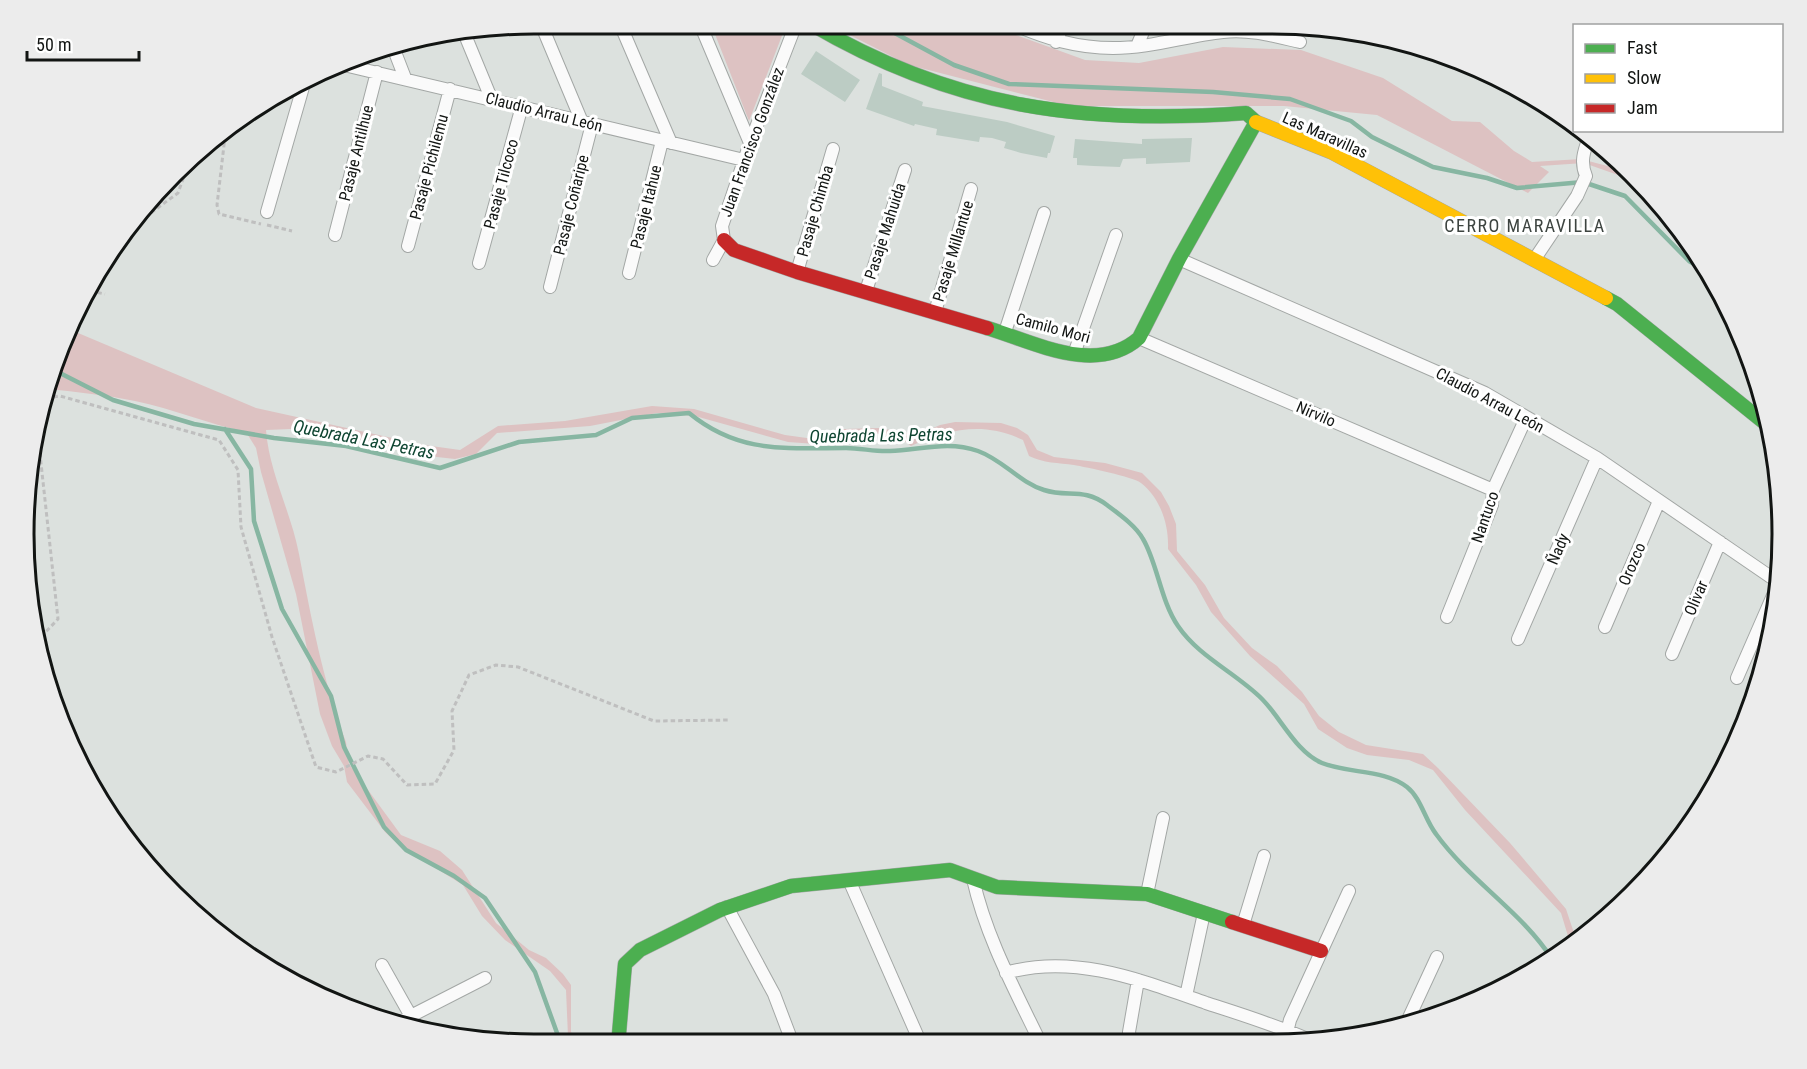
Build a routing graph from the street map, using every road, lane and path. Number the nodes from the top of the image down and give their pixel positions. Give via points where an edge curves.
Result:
1 (546, 34) edge
2 (624, 34) edge
3 (704, 34) edge
4 (792, 34) edge
5 (825, 34) edge
6 (1037, 34) edge
7 (1059, 34) edge
8 (1142, 34) edge
9 (1196, 34) edge
10 (1266, 34) edge
11 (467, 39) edge
12 (1056, 42) junction
13 (1300, 42) dead end
14 (1137, 46) junction
15 (396, 55) edge
16 (357, 68) edge
17 (377, 72) junction
18 (405, 78) junction
19 (450, 89) junction
20 (302, 92) edge
21 (491, 98) junction
22 (522, 106) junction
23 (1256, 122) junction
24 (587, 123) junction
25 (667, 142) junction
26 (224, 143) edge
27 (750, 143) junction
28 (1586, 146) edge
29 (833, 149) dead end
30 (744, 160) junction
31 (905, 170) dead end
32 (183, 179) edge
33 (971, 189) dead end
34 (155, 210) edge
35 (267, 213) dead end
36 (1044, 213) dead end
37 (292, 231) dead end
38 (335, 235) dead end
39 (1116, 235) dead end
40 (724, 240) junction
41 (408, 246) dead end
42 (1179, 258) junction
43 (713, 260) dead end
44 (1534, 260) junction
45 (479, 263) dead end
46 (797, 272) junction
47 (629, 273) dead end
48 (550, 287) dead end
49 (866, 291) junction
50 (97, 292) edge
51 (105, 294) dead end
52 (935, 312) junction
53 (1005, 332) junction
54 (1139, 338) junction
55 (1074, 354) junction
56 (54, 397) edge
57 (1758, 416) edge
58 (1526, 418) junction
59 (1597, 458) junction
60 (41, 459) edge
61 (1493, 490) junction
62 (1659, 501) junction
63 (1720, 542) junction
64 (1770, 577) edge
65 (1766, 610) edge
66 (1447, 617) dead end
67 (1605, 627) dead end
68 (44, 633) edge
69 (1518, 639) dead end
70 (1672, 654) dead end
71 (1737, 678) dead end
72 (730, 720) dead end
73 (1163, 818) dead end
74 (1264, 856) dead end
75 (973, 879) junction
76 (849, 880) junction
77 (1350, 891) dead end
78 (1147, 894) junction
79 (727, 907) junction
80 (1204, 913) junction
81 (1243, 925) junction
82 (1321, 951) junction
83 (1437, 957) dead end
84 (382, 965) dead end
85 (1006, 973) junction
86 (485, 978) dead end
87 (1138, 980) junction
88 (1186, 996) junction
89 (410, 1015) junction
90 (1410, 1015) edge
91 (406, 1017) edge
92 (412, 1019) edge
93 (1287, 1030) junction
94 (1294, 1033) edge
95 (619, 1034) edge
96 (789, 1034) edge
97 (917, 1034) edge
98 (1036, 1034) edge
99 (1129, 1034) edge
100 (1286, 1034) edge

1 - 24 street
2 - 25 street
3 - 27 street
4 - 27 street, Juan Francisco González
5 - 23 street, Las Maravillas via 903,71 1014,104 1123,118 1246,113
6 - 12 street
7 - 12 street
8 - 14 street
9 - 14 street
10 - 13 street
11 - 21 street
12 - 14 street via 1091,47
15 - 18 street
16 - 17 street, Claudio Arrau León
17 - 18 street, Claudio Arrau León
17 - 38 street, Pasaje Antilhue
18 - 19 street, Claudio Arrau León
19 - 21 street, Claudio Arrau León
19 - 41 street, Pasaje Pichilemu
20 - 35 street
21 - 22 street, Claudio Arrau León
22 - 24 street, Claudio Arrau León
22 - 45 street, Pasaje Tilcoco
23 - 42 street, Camilo Mori
23 - 44 street, Las Maravillas via 1331,152
24 - 25 street, Claudio Arrau León
24 - 48 street, Pasaje Coñaripe
25 - 30 street, Claudio Arrau León
25 - 47 street, Pasaje Itahue
26 - 37 path via 219,214
27 - 30 street, Juan Francisco González
28 - 44 street via 1582,167 1586,176 1577,196
29 - 46 street, Pasaje Chimba
30 - 40 street, Juan Francisco González via 722,226
31 - 49 street, Pasaje Mahuida
32 - 34 path via 178,193
33 - 52 street, Pasaje Millantue
36 - 53 street
39 - 55 street
40 - 43 street, Juan Francisco González
40 - 46 street, Camilo Mori via 734,250
42 - 54 street, Camilo Mori
42 - 58 street, Claudio Arrau León via 1485,393
44 - 57 street, Las Maravillas via 1617,304
46 - 49 street, Camilo Mori
49 - 52 street, Camilo Mori
50 - 51 path
52 - 53 street, Camilo Mori
53 - 55 street, Camilo Mori
54 - 55 street, Camilo Mori via 1114,356
54 - 61 street, Nirvilo
56 - 72 path via 219,440 238,470 241,527 272,637 316,767 336,772 368,756 384,759 407,786 435,784 454,750 452,711 469,675 496,665 518,667 654,721
58 - 59 street, Claudio Arrau León
58 - 61 street, Nantuco
59 - 62 street, Claudio Arrau León
59 - 69 street, Ñady
60 - 68 path via 58,619
61 - 66 street, Nantuco via 1492,505
62 - 63 street, Claudio Arrau León
62 - 67 street, Orozco
63 - 64 street, Claudio Arrau León
63 - 70 street, Olivar
65 - 71 street
73 - 78 street
74 - 81 street
75 - 76 street via 950,870
75 - 78 street via 997,887
75 - 85 street via 979,907
76 - 79 street via 791,886
76 - 97 street
77 - 82 street
78 - 80 street
79 - 95 street via 640,950 626,964
79 - 96 street via 774,994
80 - 81 street
80 - 88 street
81 - 82 street
82 - 93 street
83 - 90 street
84 - 89 street
85 - 87 street via 1029,966 1077,966
85 - 98 street
86 - 89 street
87 - 88 street
87 - 99 street
88 - 93 street
89 - 91 street
89 - 92 street
93 - 94 street
93 - 100 street

